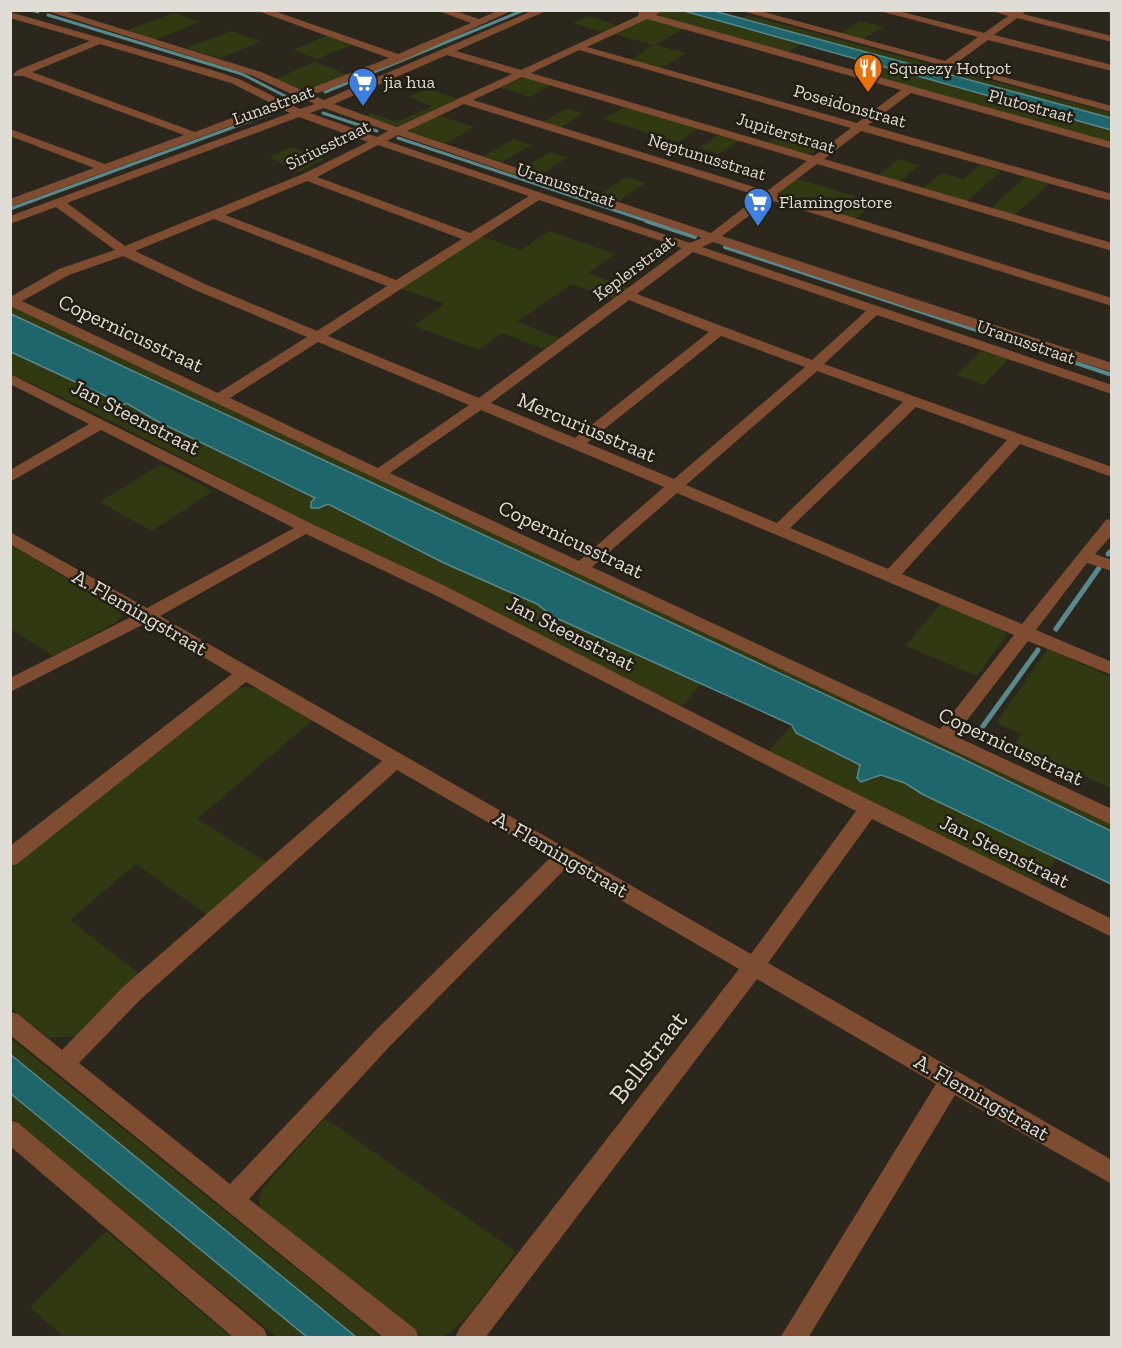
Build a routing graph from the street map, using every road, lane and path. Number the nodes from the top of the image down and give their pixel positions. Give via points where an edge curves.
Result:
1 (261, 10) edge
2 (441, 10) edge
3 (508, 10) edge
4 (543, 10) edge
5 (629, 10) edge
6 (743, 10) edge
7 (880, 10) edge
8 (996, 10) edge
9 (51, 11) edge
10 (652, 13) edge
11 (1019, 13) edge
12 (10, 15) edge
13 (30, 20) junction
14 (481, 23) junction
15 (10, 27) edge
16 (987, 37) junction
17 (1112, 39) edge
18 (101, 40) junction
19 (578, 47) junction
20 (449, 52) junction
21 (400, 58) junction
22 (948, 64) junction
23 (1112, 68) edge
24 (525, 73) junction
25 (16, 74) edge
26 (909, 89) junction
27 (304, 95) junction
28 (465, 100) junction
29 (279, 104) junction
30 (324, 104) junction
31 (1112, 109) edge
32 (299, 113) junction
33 (859, 127) junction
34 (397, 131) junction
35 (10, 132) edge
36 (194, 135) junction
37 (377, 141) junction
38 (1112, 146) edge
39 (815, 160) junction
40 (104, 168) junction
41 (307, 177) junction
42 (539, 195) junction
43 (768, 195) junction
44 (1112, 198) edge
45 (57, 202) junction
46 (10, 203) edge
47 (212, 214) junction
48 (10, 220) edge
49 (713, 237) junction
50 (472, 238) junction
51 (692, 247) junction
52 (1112, 247) edge
53 (124, 251) junction
54 (397, 285) junction
55 (627, 295) junction
56 (11, 302) edge
57 (1112, 302) edge
58 (875, 310) junction
59 (719, 331) junction
60 (319, 335) junction
61 (815, 365) junction
62 (1112, 368) edge
63 (10, 378) edge
64 (1112, 390) edge
65 (219, 399) junction
66 (913, 401) junction
67 (479, 405) junction
68 (100, 424) junction
69 (1017, 438) junction
70 (576, 445) junction
71 (1112, 472) edge
72 (379, 474) junction
73 (10, 477) edge
74 (675, 486) junction
75 (1112, 525) edge
76 (306, 528) junction
77 (781, 528) junction
78 (10, 537) edge
79 (1084, 556) junction
80 (1112, 566) edge
81 (580, 569) junction
82 (891, 576) junction
83 (146, 616) junction
84 (1026, 633) junction
85 (1112, 669) edge
86 (245, 673) junction
87 (10, 686) edge
88 (943, 739) junction
89 (397, 759) junction
90 (868, 809) junction
91 (1112, 818) edge
92 (565, 856) junction
93 (10, 858) edge
94 (1112, 929) edge
95 (754, 966) junction
96 (10, 1021) edge
97 (64, 1063) junction
98 (952, 1079) junction
99 (10, 1131) edge
100 (1112, 1173) edge
101 (231, 1200) junction
102 (255, 1338) edge
103 (406, 1338) edge
104 (468, 1338) edge
105 (793, 1338) edge

1 - 21 street
2 - 14 street
3 - 14 street, Lunastraat
4 - 20 street, Lunastraat
5 - 10 street, Plutostraat
6 - 22 street
7 - 16 street
8 - 11 street
9 - 13 street
9 - 27 street, Uranusstraat via 257,74
10 - 19 street, Siriusstraat
10 - 26 street, Plutostraat
11 - 16 street
11 - 17 street
12 - 13 street, Uranusstraat
13 - 15 street
13 - 18 street, Uranusstraat
14 - 21 street, Lunastraat
16 - 22 street
16 - 23 street
18 - 25 street
18 - 29 street, Uranusstraat via 235,81
19 - 24 street, Siriusstraat
19 - 33 street, Poseidonstraat
20 - 24 street, Jupiterstraat
20 - 30 street, Lunastraat
21 - 27 street, Lunastraat
22 - 31 street
24 - 28 street, Siriusstraat
24 - 39 street, Jupiterstraat
25 - 36 street
26 - 33 street, Keplerstraat
26 - 38 street, Plutostraat
27 - 29 street, Lunastraat
27 - 30 street, Uranusstraat
28 - 34 street, Siriusstraat
28 - 43 street, Neptunusstraat
29 - 32 street, Uranusstraat
29 - 36 street, Lunastraat
30 - 32 street, Lunastraat
30 - 34 street, Uranusstraat
32 - 37 street, Uranusstraat
32 - 45 street, Lunastraat
33 - 39 street, Keplerstraat
33 - 44 street, Poseidonstraat
34 - 37 street, Siriusstraat
34 - 49 street, Uranusstraat
35 - 40 street
36 - 40 street, Lunastraat
37 - 41 street, Siriusstraat
37 - 42 street, Uranusstraat
39 - 43 street, Keplerstraat
39 - 52 street, Jupiterstraat
40 - 46 street, Lunastraat
41 - 47 street, Siriusstraat
41 - 50 street
42 - 50 street
42 - 51 street, Uranusstraat
43 - 49 street, Keplerstraat
43 - 57 street, Neptunusstraat
45 - 48 street, Lunastraat
45 - 53 street, Mercuriusstraat
47 - 53 street, Siriusstraat
47 - 54 street
49 - 51 street, Keplerstraat
49 - 62 street, Uranusstraat
50 - 54 street
51 - 55 street, Keplerstraat
51 - 58 street, Uranusstraat
53 - 56 street, Siriusstraat via 64,272
53 - 60 street, Mercuriusstraat
54 - 60 street
55 - 59 street
55 - 67 street, Keplerstraat
56 - 65 street, Copernicusstraat
58 - 61 street
58 - 64 street, Uranusstraat
59 - 61 street
59 - 70 street
60 - 65 street
60 - 67 street, Mercuriusstraat
61 - 66 street
61 - 74 street
63 - 68 street, Jan Steenstraat
65 - 72 street, Copernicusstraat
66 - 69 street
66 - 77 street
67 - 70 street, Mercuriusstraat
67 - 72 street, Keplerstraat
68 - 73 street
68 - 76 street, Jan Steenstraat
69 - 71 street
69 - 82 street
70 - 74 street, Mercuriusstraat
72 - 81 street, Copernicusstraat
74 - 77 street, Mercuriusstraat
74 - 81 street
75 - 79 street
76 - 83 street
76 - 90 street, Jan Steenstraat via 439,590
77 - 82 street, Mercuriusstraat
78 - 83 street, A. Flemingstraat
79 - 80 street
79 - 84 street
81 - 88 street, Copernicusstraat
82 - 84 street, Mercuriusstraat
83 - 86 street, A. Flemingstraat
83 - 87 street
84 - 85 street, Mercuriusstraat
84 - 88 street
86 - 89 street, A. Flemingstraat
86 - 93 street
88 - 91 street, Copernicusstraat
89 - 92 street, A. Flemingstraat
89 - 97 street via 132,993
90 - 94 street, Jan Steenstraat
90 - 95 street, Bellstraat
92 - 95 street, A. Flemingstraat
92 - 101 street via 382,1039
95 - 98 street, A. Flemingstraat
95 - 104 street, Bellstraat
96 - 97 street
97 - 101 street
98 - 100 street, A. Flemingstraat
98 - 105 street
99 - 102 street
101 - 103 street

